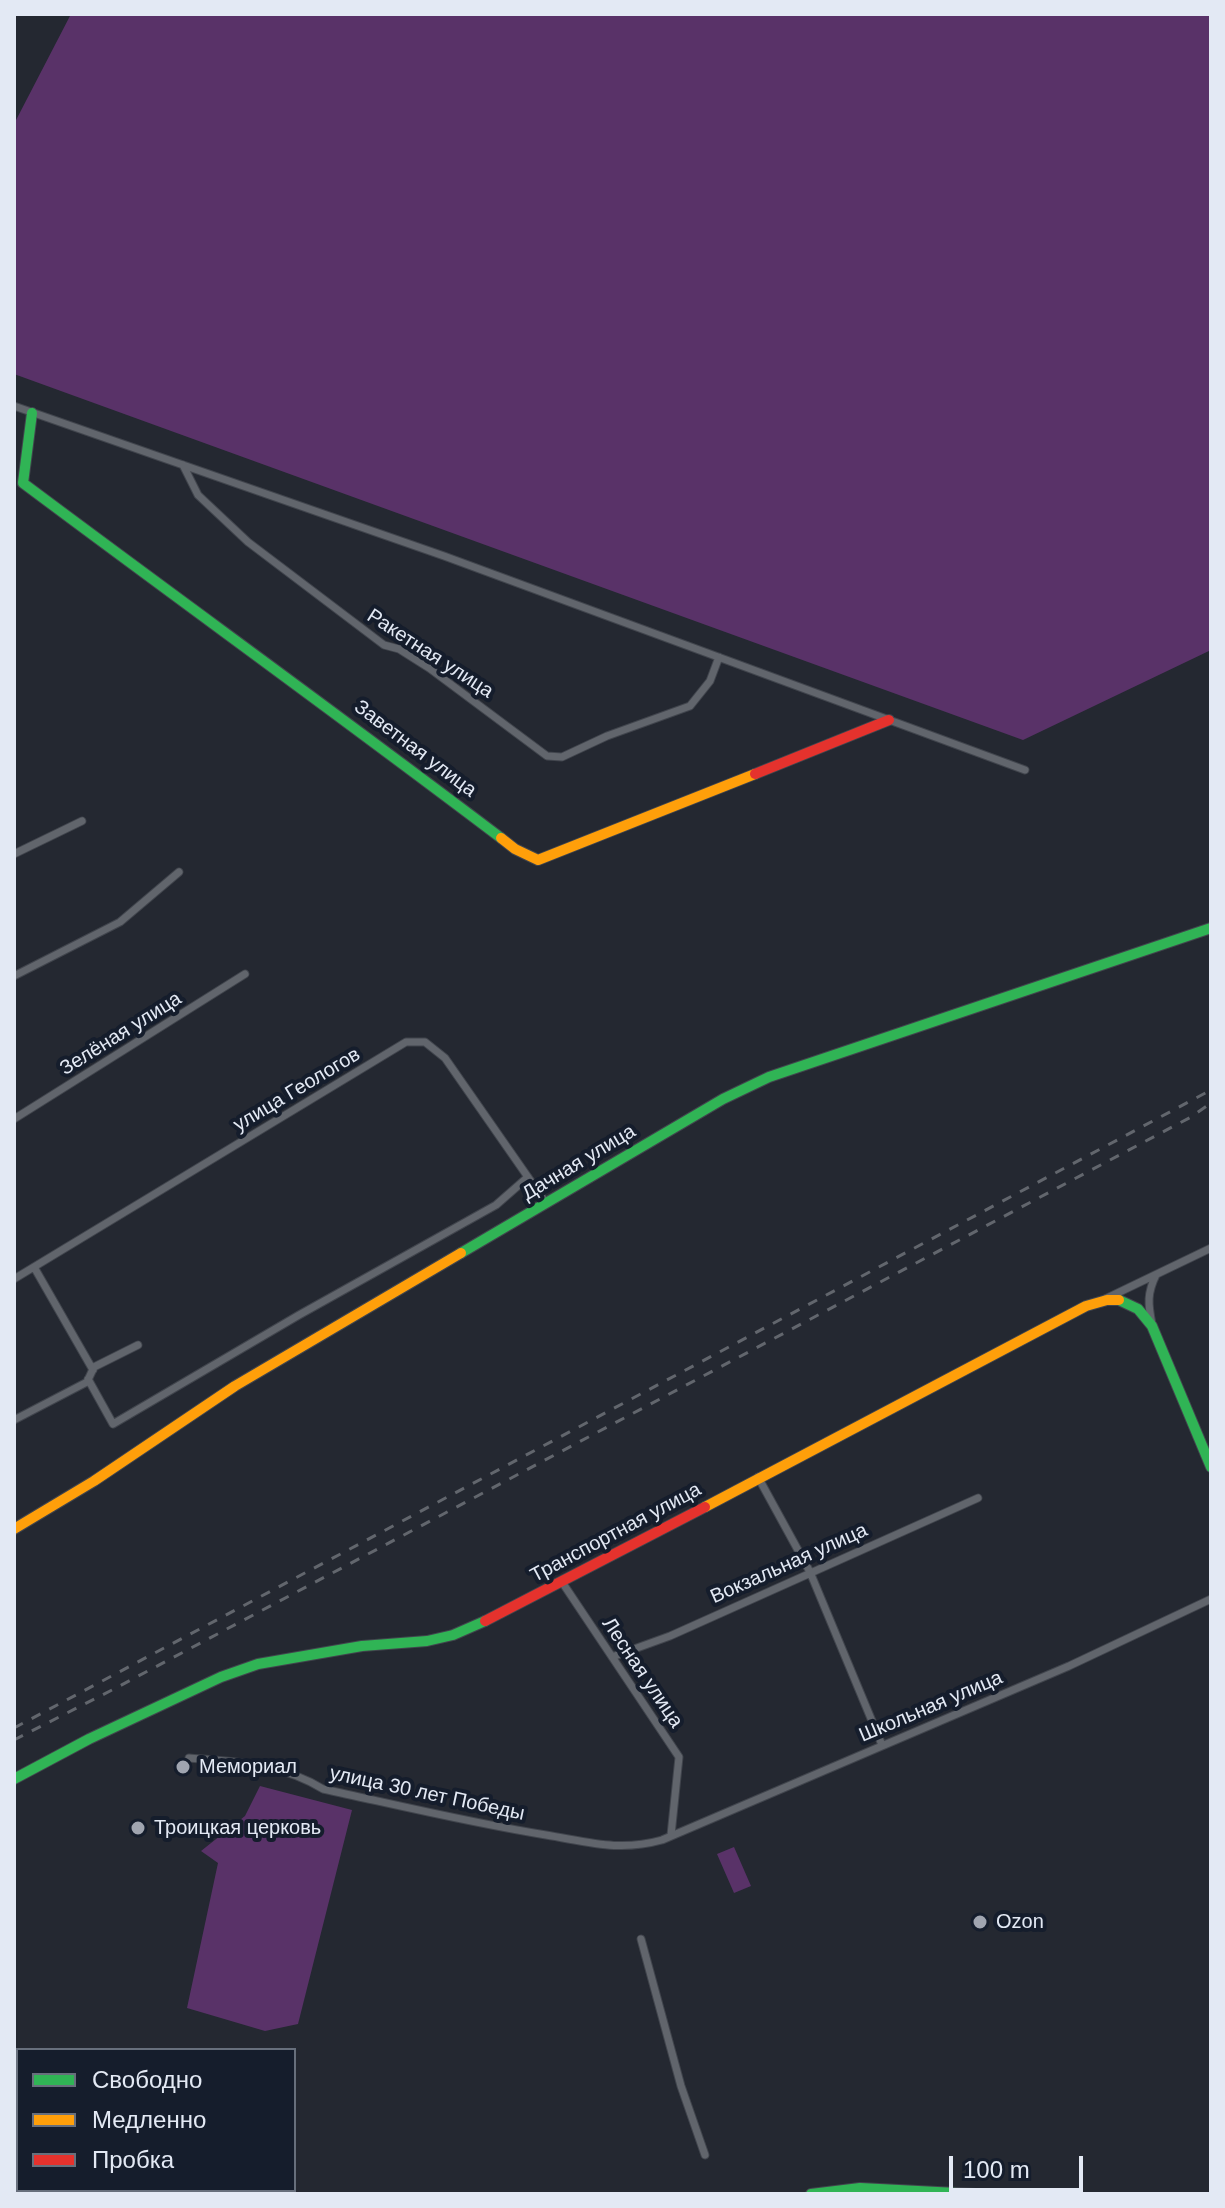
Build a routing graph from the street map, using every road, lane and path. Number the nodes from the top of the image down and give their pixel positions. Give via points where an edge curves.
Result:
1 (14, 406) edge
2 (32, 413) junction
3 (182, 465) junction
4 (719, 657) junction
5 (889, 720) junction
6 (1025, 770) dead end
7 (82, 821) dead end
8 (14, 854) edge
9 (179, 872) dead end
10 (1211, 928) edge
11 (245, 974) dead end
12 (14, 976) edge
13 (14, 1119) edge
14 (528, 1177) junction
15 (546, 1203) junction
16 (1211, 1248) edge
17 (34, 1267) junction
18 (1156, 1274) junction
19 (14, 1279) edge
20 (1104, 1299) junction
21 (1152, 1326) junction
22 (138, 1345) dead end
23 (93, 1370) junction
24 (88, 1379) junction
25 (14, 1420) edge
26 (1211, 1467) edge
27 (758, 1477) junction
28 (978, 1498) dead end
29 (14, 1529) edge
30 (810, 1572) junction
31 (562, 1582) junction
32 (1211, 1599) edge
33 (612, 1657) junction
34 (882, 1745) junction
35 (189, 1758) dead end
36 (14, 1779) edge
37 (671, 1835) junction
38 (662, 1840) joint
39 (641, 1939) dead end
40 (705, 2155) dead end
41 (811, 2194) edge
42 (976, 2194) edge

1 - 2 street
2 - 3 street
2 - 5 street, Заветная улица via 23,483 515,849 538,860
3 - 4 street
3 - 4 street, Ракетная улица via 198,495 248,542 384,645 429,668 547,756 562,757 690,706 710,681
4 - 5 street
5 - 6 street
7 - 8 street
9 - 12 street via 120,922
10 - 15 street, Дачная улица via 769,1077
11 - 13 street, Зелёная улица
14 - 15 street, улица Геологов
14 - 17 street, улица Геологов via 445,1058 425,1042 406,1042
14 - 24 street via 496,1205 113,1424
15 - 29 street, Дачная улица via 235,1386
16 - 18 street, Транспортная улица
17 - 19 street, улица Геологов
17 - 23 street
18 - 20 street, Транспортная улица
18 - 21 street via 1147,1301
20 - 21 street via 1130,1303
20 - 27 street, Транспортная улица
21 - 26 street
22 - 23 street
23 - 24 street
24 - 25 street
27 - 30 street
27 - 31 street, Транспортная улица
28 - 30 street, Вокзальная улица
30 - 33 street, Вокзальная улица
30 - 34 street
31 - 33 street, Лесная улица
31 - 36 street, Транспортная улица via 453,1635 258,1664 221,1677
32 - 34 street, Школьная улица
33 - 37 street, Лесная улица via 679,1757
34 - 37 street, Школьная улица
35 - 38 street, улица 30 лет Победы via 256,1763 300,1775 323,1789 524,1832 615,1846
37 - 38 street, Школьная улица
39 - 40 street
41 - 42 street via 860,2188

